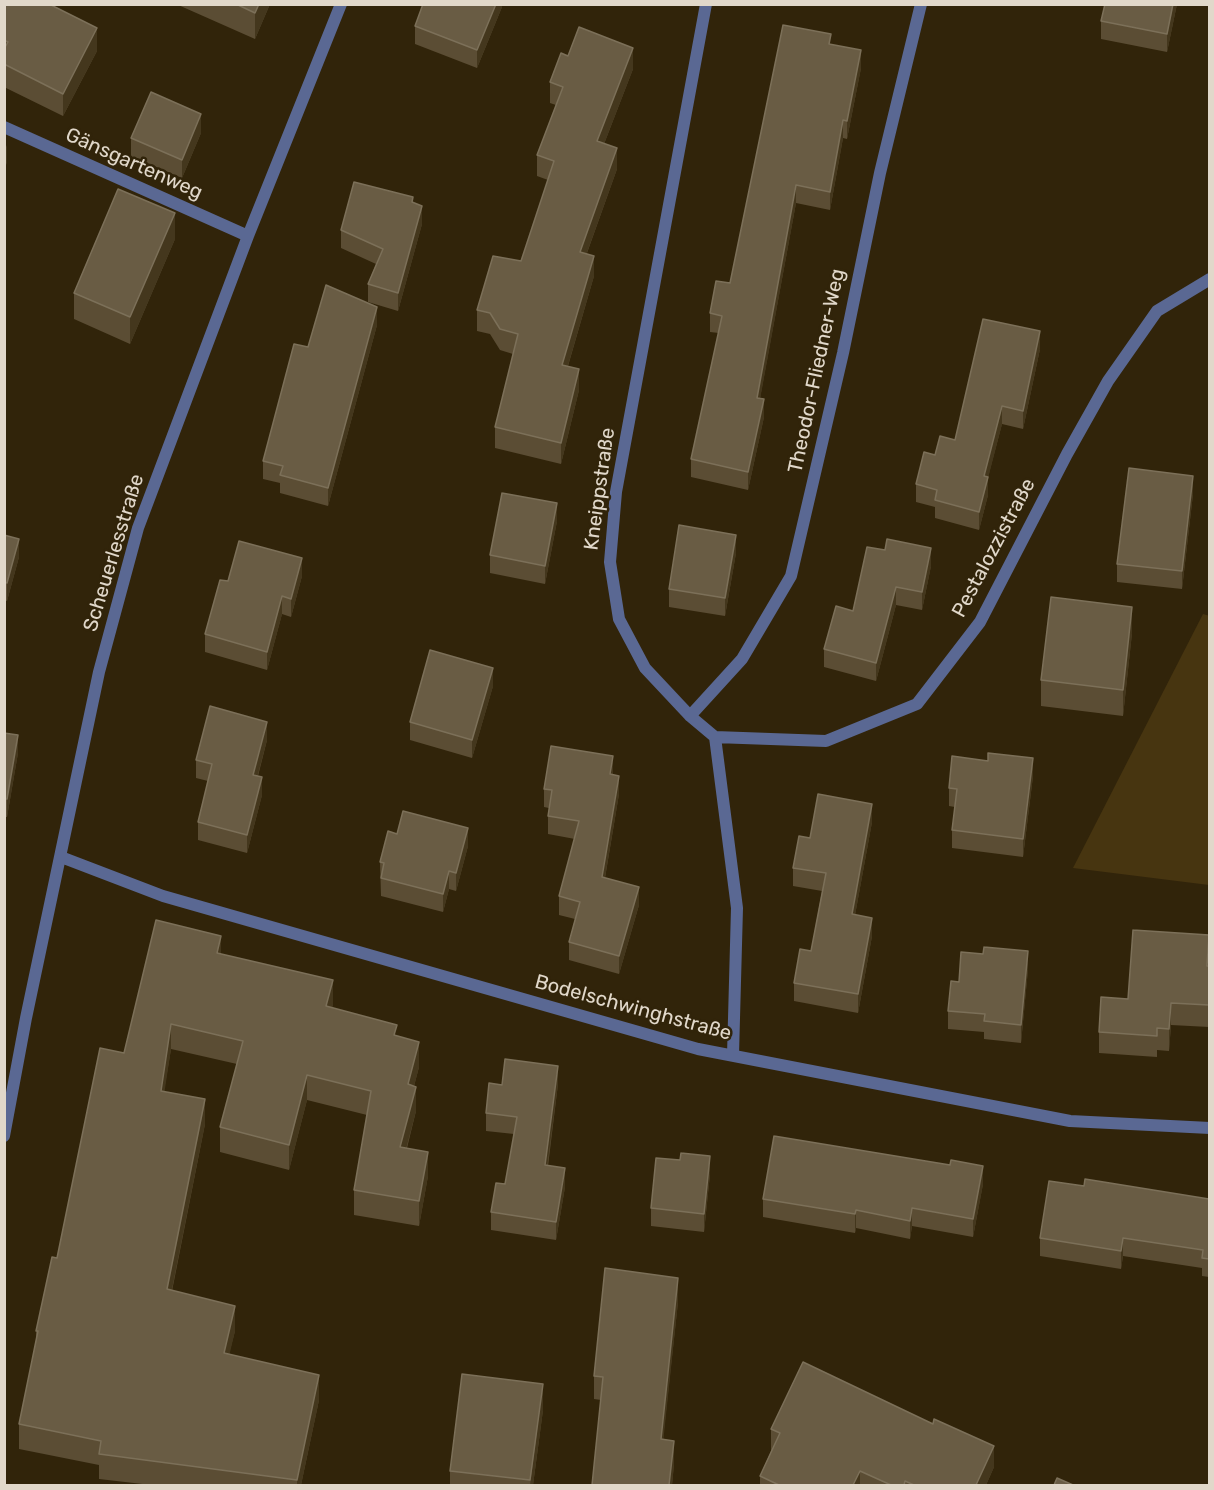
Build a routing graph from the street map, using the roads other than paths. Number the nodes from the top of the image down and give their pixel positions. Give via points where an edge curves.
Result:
1 (341, 4) edge
2 (706, 4) edge
3 (921, 4) edge
4 (4, 127) edge
5 (248, 236) junction
6 (1209, 279) edge
7 (690, 716) junction
8 (715, 737) junction
9 (61, 857) junction
10 (734, 1055) junction
11 (1209, 1128) edge
12 (4, 1136) edge

1 - 5 street, Scheuerlesstraße
2 - 7 street, Kneippstraße via 616,492 610,562 619,619 645,668
3 - 7 street, Theodor-Fliedner-Weg via 791,576 742,659
4 - 5 street, Gänsgartenweg
5 - 9 street, Scheuerlesstraße via 138,528 99,672
6 - 8 street, Pestalozzistraße via 1157,311 1108,381 980,622 917,704 826,741
7 - 8 street, Kneippstraße
8 - 10 street via 737,908
9 - 10 street, Bodelschwinghstraße via 163,896 699,1049
9 - 12 street, Scheuerlesstraße
10 - 11 street, Bodelschwinghstraße via 1070,1121

